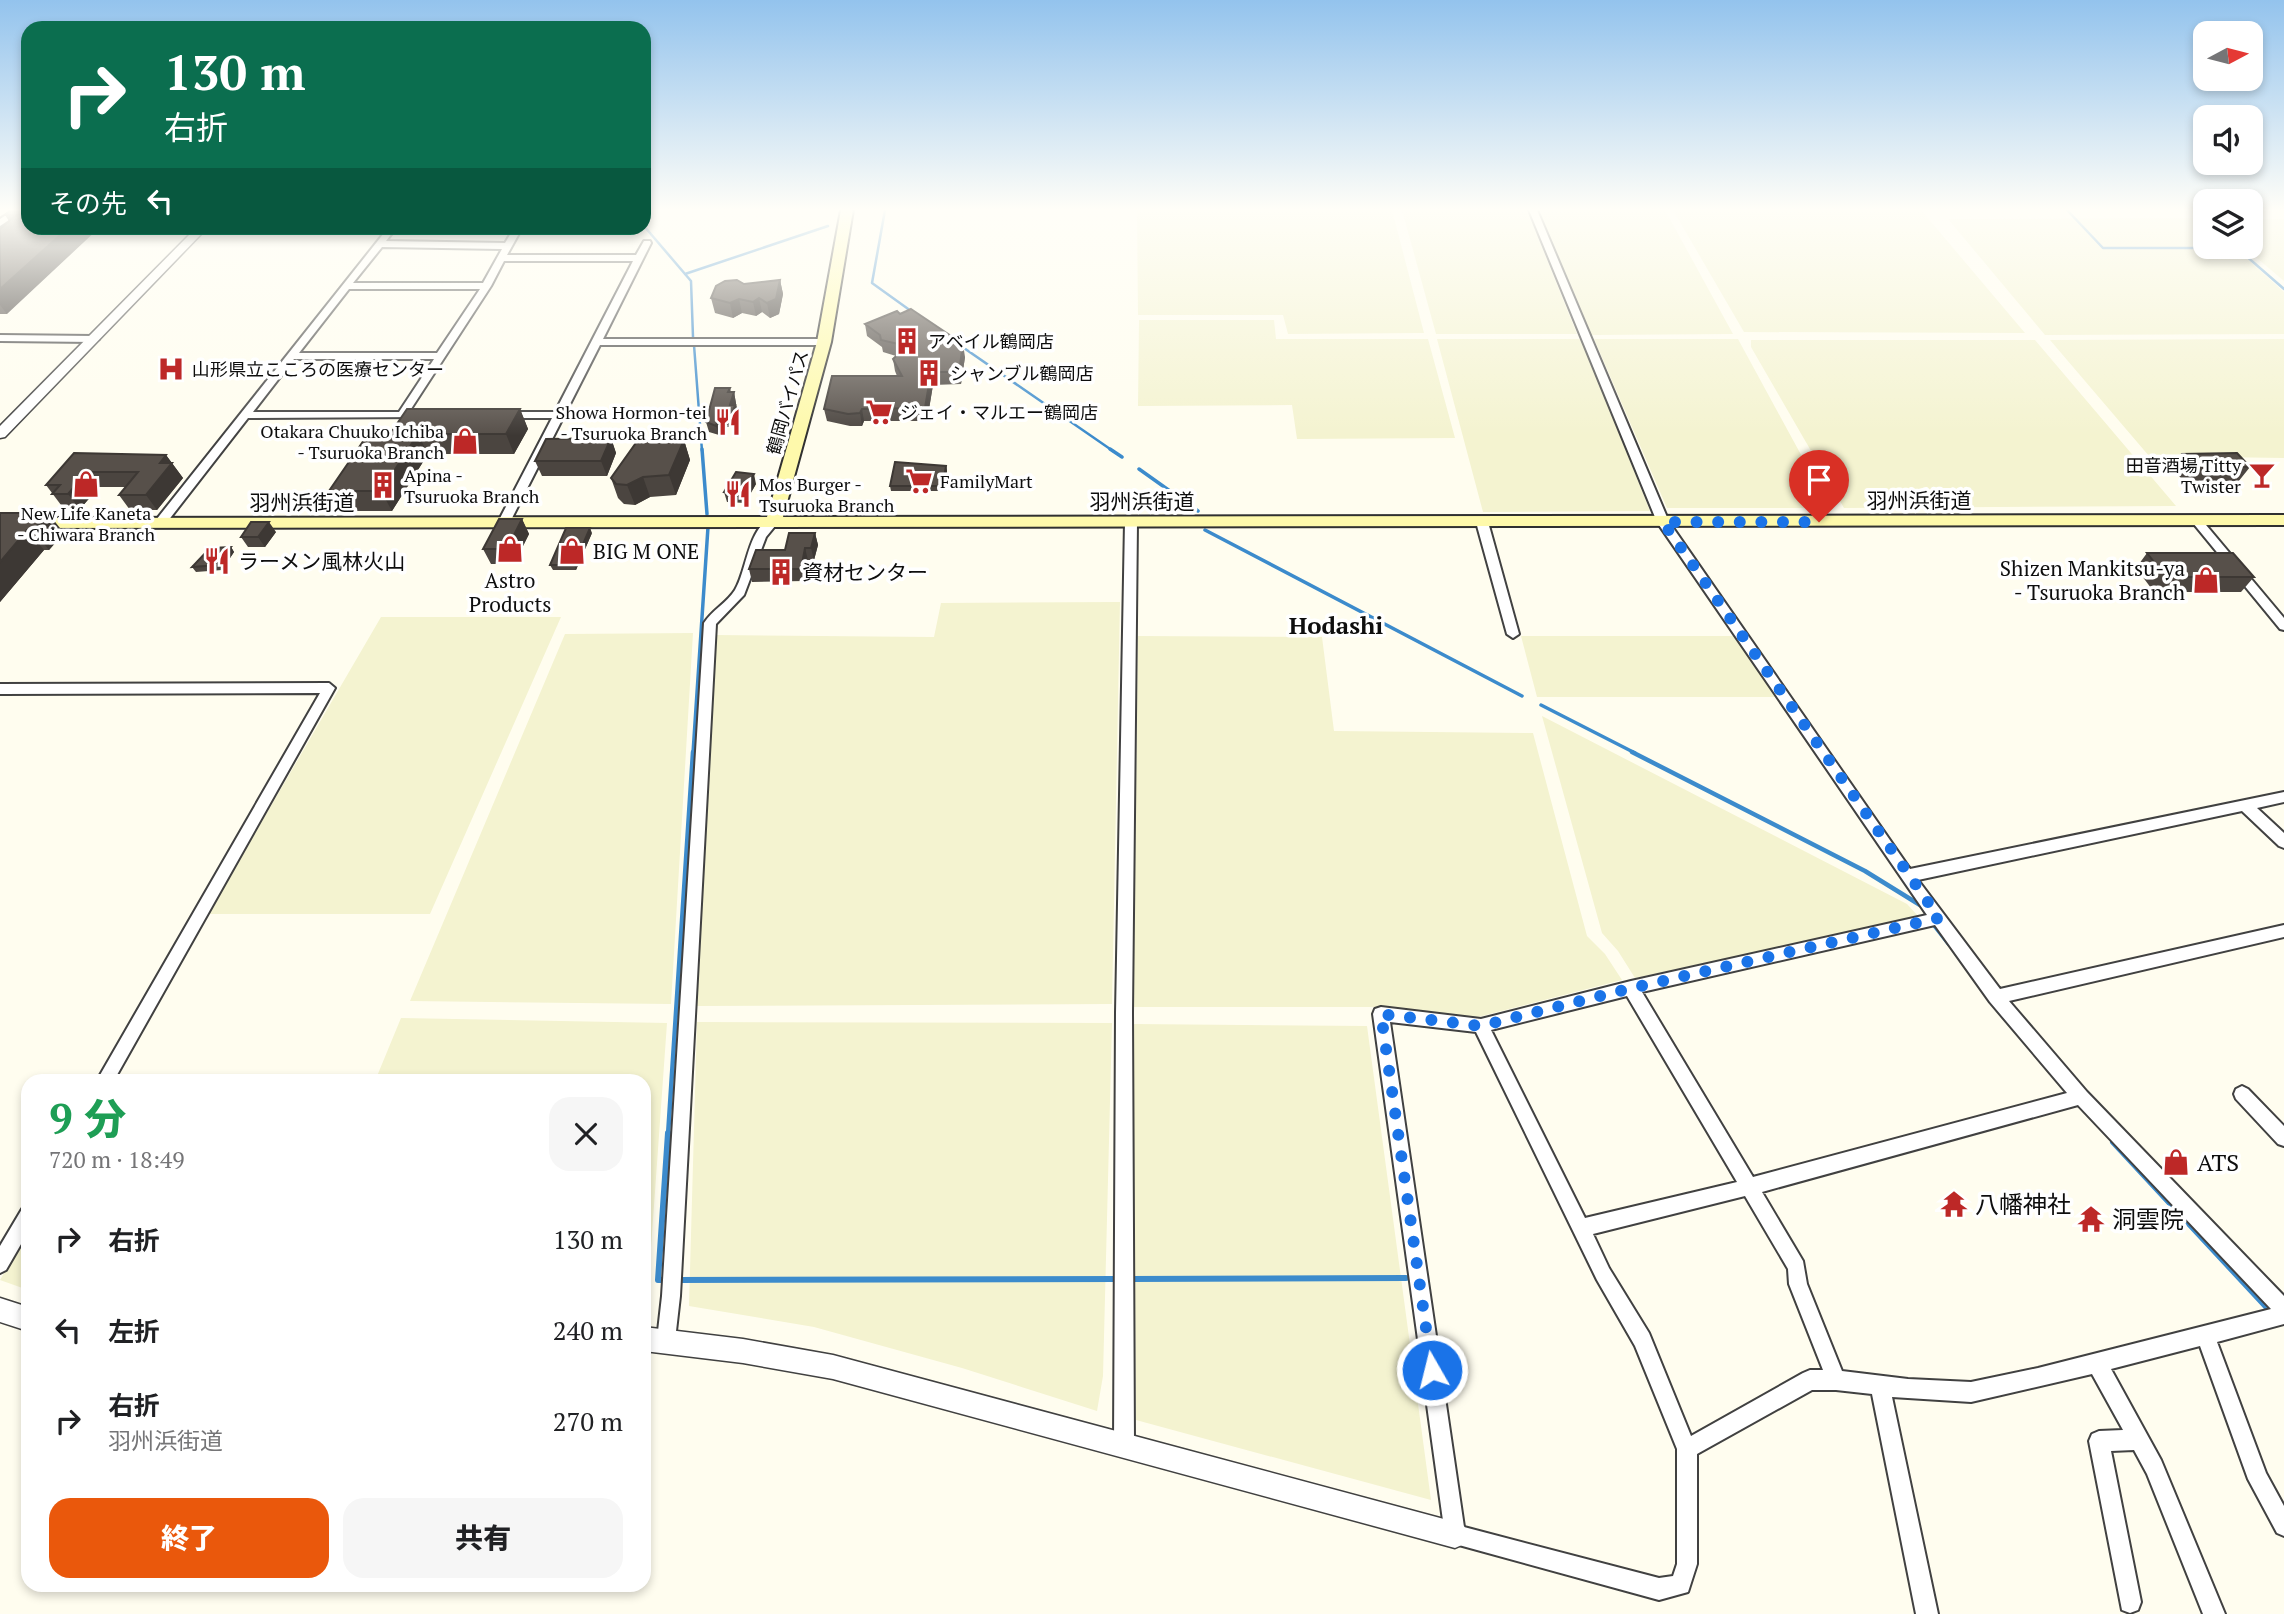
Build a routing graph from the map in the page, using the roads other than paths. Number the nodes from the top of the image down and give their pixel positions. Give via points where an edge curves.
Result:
1 (146, 285) edge
2 (625, 285) edge
3 (834, 285) edge
4 (1564, 285) edge
5 (346, 286) joint
6 (485, 286) joint
7 (0, 338) edge
8 (94, 338) junction
9 (596, 342) junction
10 (824, 342) junction
11 (292, 356) junction
12 (440, 356) junction
13 (245, 415) junction
14 (402, 415) junction
15 (428, 415) edge
16 (493, 415) edge
17 (559, 415) junction
18 (0, 434) edge
19 (774, 520) junction
20 (2284, 520) edge
21 (2197, 521) junction
22 (504, 522) junction
23 (1482, 522) junction
24 (1663, 522) junction
25 (0, 523) edge
26 (160, 523) junction
27 (1131, 523) junction
28 (2284, 626) edge
29 (1513, 634) dead end
30 (0, 689) edge
31 (2284, 797) edge
32 (2246, 806) junction
33 (2284, 842) edge
34 (1907, 876) junction
35 (1934, 919) junction
36 (2284, 931) edge
37 (1632, 988) junction
38 (1996, 997) junction
39 (1481, 1026) junction
40 (109, 1074) edge
41 (2242, 1094) dead end
42 (2075, 1099) junction
43 (2284, 1138) edge
44 (1749, 1187) junction
45 (21, 1227) edge
46 (1580, 1228) junction
47 (0, 1264) edge
48 (2284, 1309) edge
49 (0, 1310) edge
50 (2284, 1315) edge
51 (21, 1317) edge
52 (2205, 1335) junction
53 (655, 1339) edge
54 (2097, 1363) junction
55 (1836, 1380) junction
56 (1880, 1385) junction
57 (2139, 1440) junction
58 (1124, 1445) junction
59 (1687, 1449) junction
60 (2284, 1526) edge
61 (1455, 1535) junction
62 (2130, 1602) dead end
63 (1927, 1614) edge
64 (2214, 1614) edge

1 - 8 street
2 - 9 street
3 - 10 main road, 鶴岡バイパス
4 - 24 street
5 - 6 street
5 - 11 street
6 - 12 street
7 - 8 street
8 - 18 street
9 - 10 street
9 - 17 street
10 - 19 main road, 鶴岡バイパス
11 - 12 street
11 - 13 street
12 - 14 street
13 - 14 street
13 - 26 street
14 - 15 street
16 - 17 street
17 - 22 street
19 - 22 main road, 羽州浜街道
19 - 27 main road, 羽州浜街道
19 - 53 street via 760,533 742,589 710,623 671,1296
20 - 21 main road, 羽州浜街道
21 - 24 main road, 羽州浜街道
21 - 28 street
22 - 26 main road, 羽州浜街道
23 - 24 main road, 羽州浜街道
23 - 27 main road, 羽州浜街道
23 - 29 street
24 - 34 street
25 - 26 main road, 羽州浜街道
27 - 58 street
30 - 40 street via 329,688
31 - 32 street
32 - 33 street
32 - 34 street
34 - 35 street
35 - 37 street
35 - 38 street
36 - 38 street
37 - 39 street
37 - 44 street
38 - 42 street
39 - 46 street
39 - 61 street via 1381,1014
41 - 43 street
42 - 44 street
42 - 48 street
44 - 46 street
44 - 55 street via 1797,1267 1798,1284
45 - 47 street
46 - 59 street via 1642,1340
49 - 51 street
50 - 52 street
52 - 54 street
52 - 60 street via 2258,1479
53 - 58 street via 833,1367
54 - 56 street via 1971,1392
54 - 57 street
55 - 56 street
55 - 59 street via 1810,1380
56 - 63 street
57 - 62 street via 2099,1441
57 - 64 street
58 - 61 street
59 - 61 street via 1687,1564 1681,1585 1659,1589

